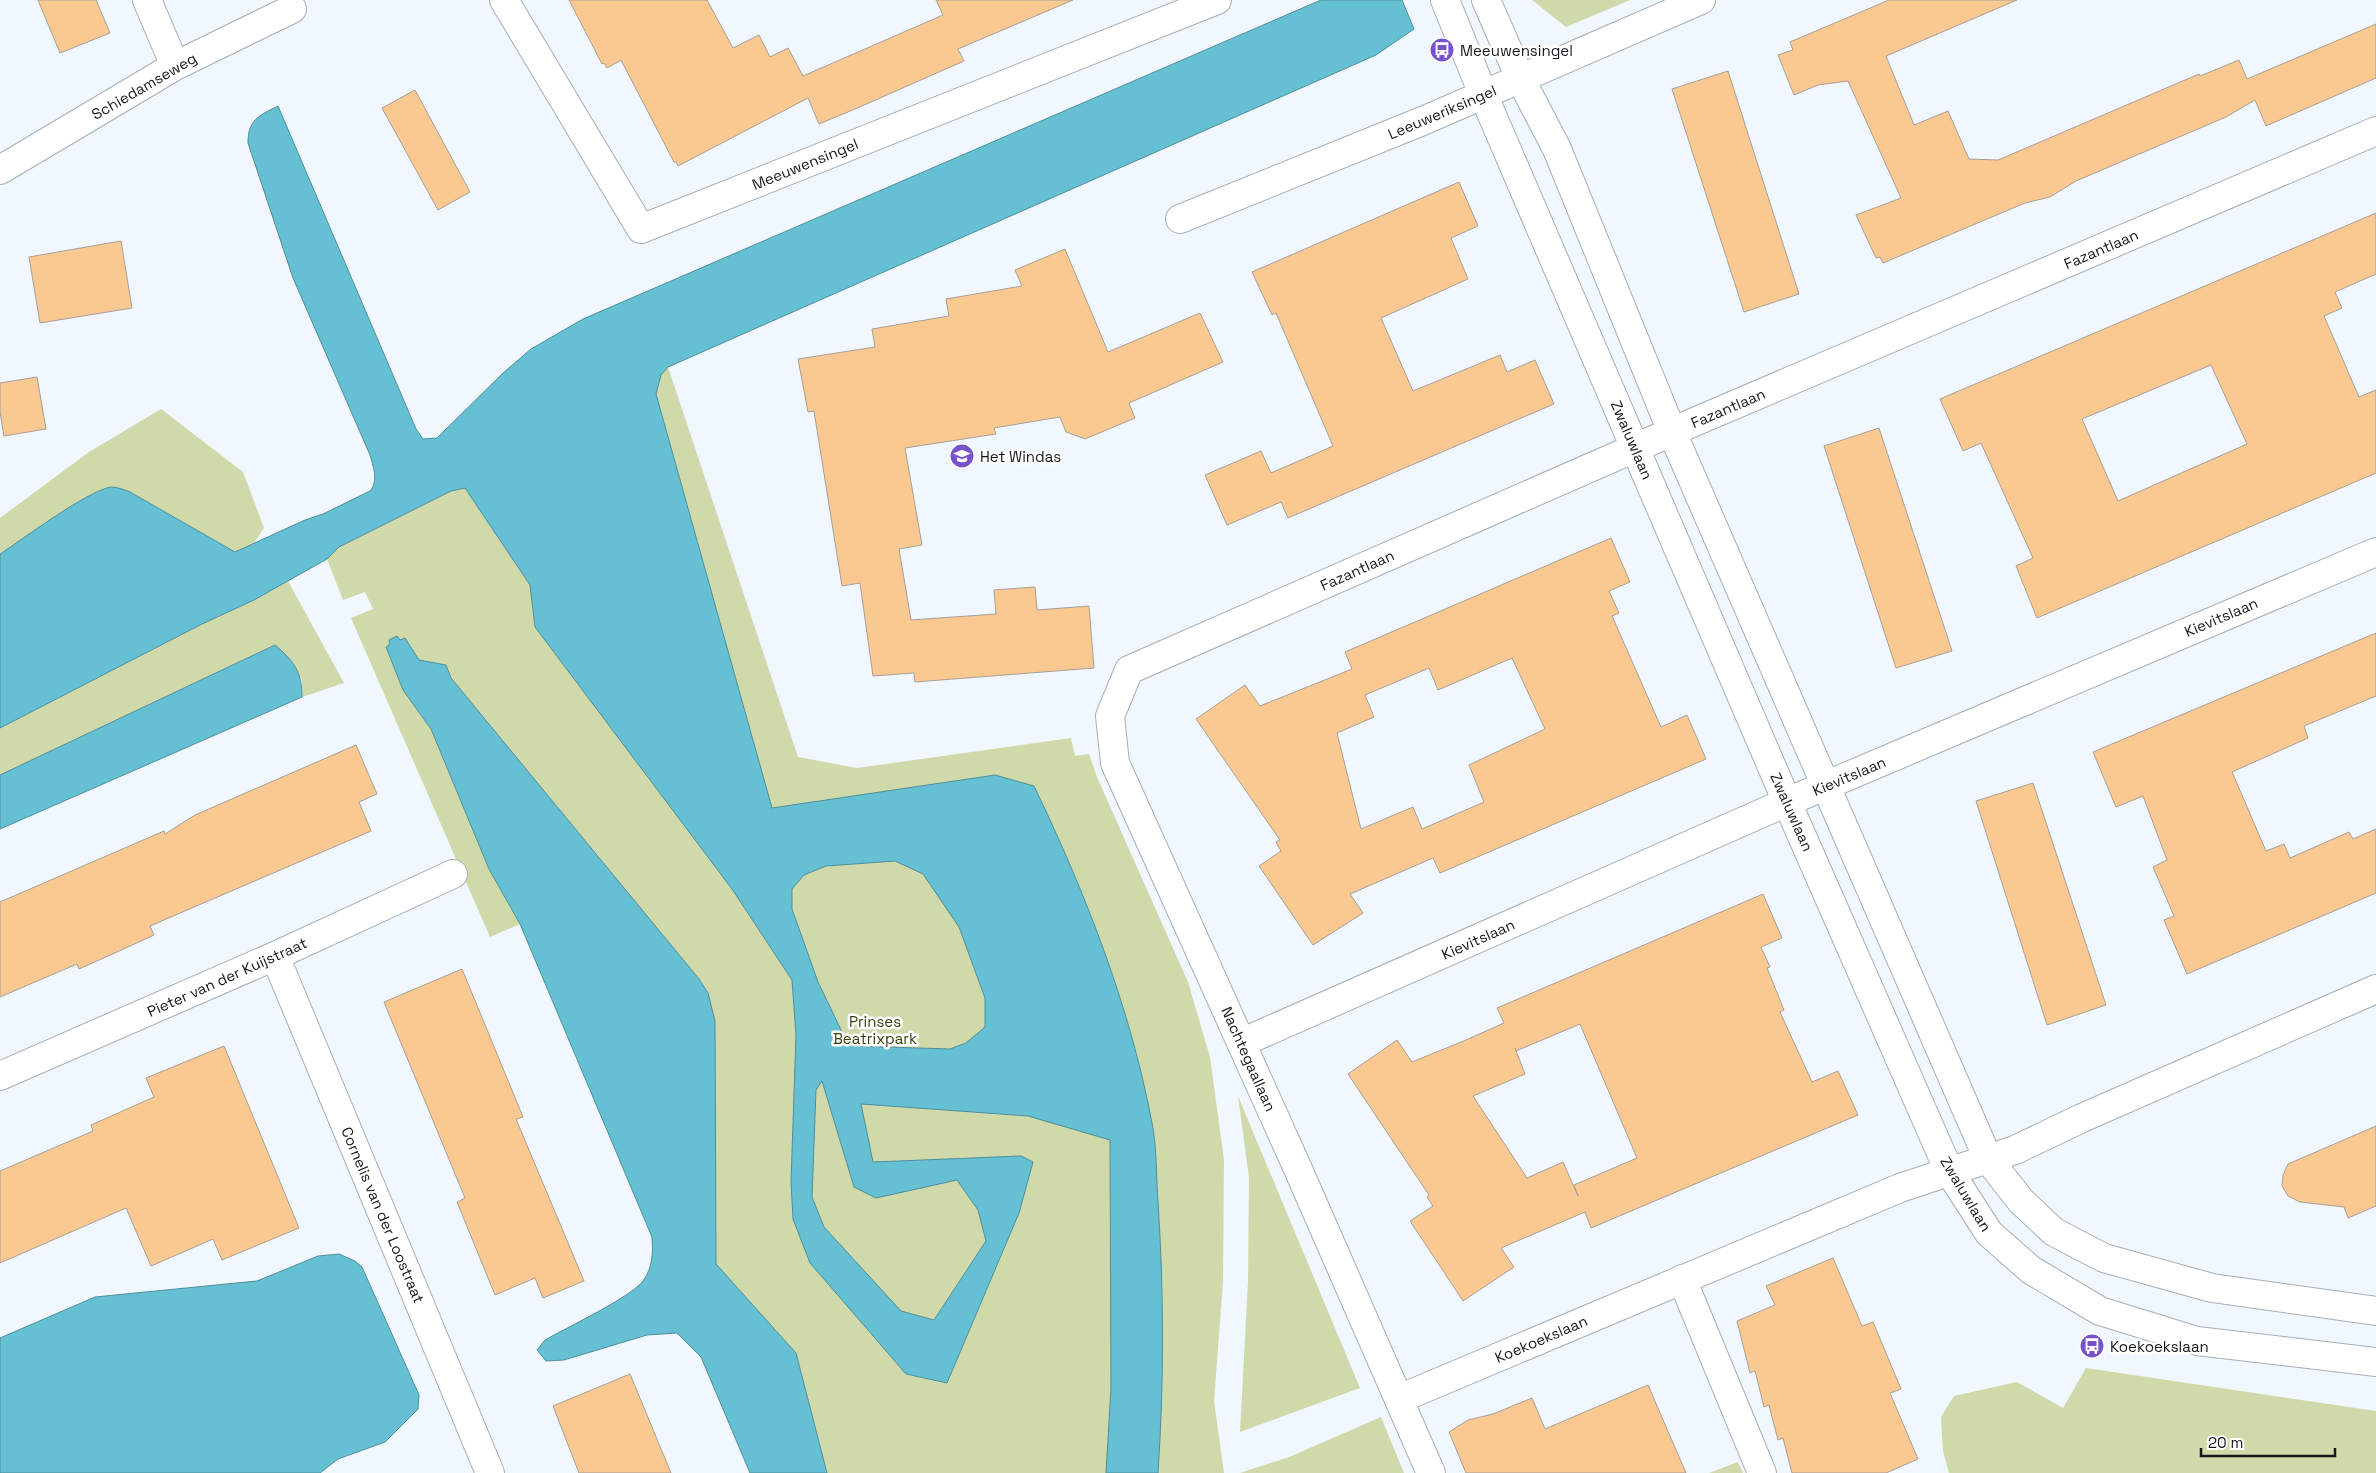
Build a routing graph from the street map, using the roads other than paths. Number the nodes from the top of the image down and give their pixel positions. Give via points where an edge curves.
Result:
1 (147, 0) edge
2 (504, 0) edge
3 (1217, 0) edge
4 (1445, 0) edge
5 (1486, 0) edge
6 (1701, 0) edge
7 (292, 9) dead end
8 (174, 66) junction
9 (1520, 78) junction
10 (1483, 94) junction
11 (2376, 131) edge
12 (0, 170) edge
13 (1180, 219) dead end
14 (1672, 432) junction
15 (1635, 448) junction
16 (2376, 552) edge
17 (1110, 716) joint
18 (1827, 785) junction
19 (1787, 802) junction
20 (453, 874) dead end
21 (275, 956) junction
22 (2376, 989) edge
23 (1242, 1043) junction
24 (0, 1076) edge
25 (1988, 1159) junction
26 (1949, 1171) junction
27 (1682, 1279) junction
28 (2376, 1311) edge
29 (2376, 1362) edge
30 (1399, 1399) junction
31 (490, 1473) edge
32 (1431, 1473) edge
33 (1762, 1473) edge

1 - 8 street
2 - 3 street, Meeuwensingel via 640,229
4 - 10 street, Zwaluwlaan
5 - 9 street
6 - 9 street, Leeuweriksingel
7 - 8 street, Schiedamseweg
8 - 12 street, Schiedamseweg
9 - 10 street, Leeuweriksingel
9 - 14 street via 1557,149
10 - 13 street, Leeuweriksingel
10 - 15 street, Zwaluwlaan
11 - 14 street, Fazantlaan
14 - 15 street, Fazantlaan
14 - 18 street
15 - 17 street, Fazantlaan via 1128,670
15 - 19 street, Zwaluwlaan
16 - 18 street, Kievitslaan
17 - 23 street, Nachtegaallaan via 1115,763
18 - 19 street, Kievitslaan
18 - 25 street
19 - 23 street, Kievitslaan
19 - 26 street, Zwaluwlaan
20 - 21 street, Pieter van der Kuijstraat
21 - 24 street, Pieter van der Kuijstraat
21 - 31 street, Cornelis van der Loostraat
22 - 25 street, Koekoekslaan via 2015,1150
23 - 30 street, Nachtegaallaan
25 - 26 street, Koekoekslaan
25 - 28 street via 2021,1201 2054,1232 2104,1258 2212,1288
26 - 27 street, Koekoekslaan via 1900,1188
26 - 29 street, Zwaluwlaan via 1989,1233 2031,1270 2100,1311 2197,1341
27 - 30 street, Koekoekslaan
27 - 33 street
30 - 32 street, Nachtegaallaan

